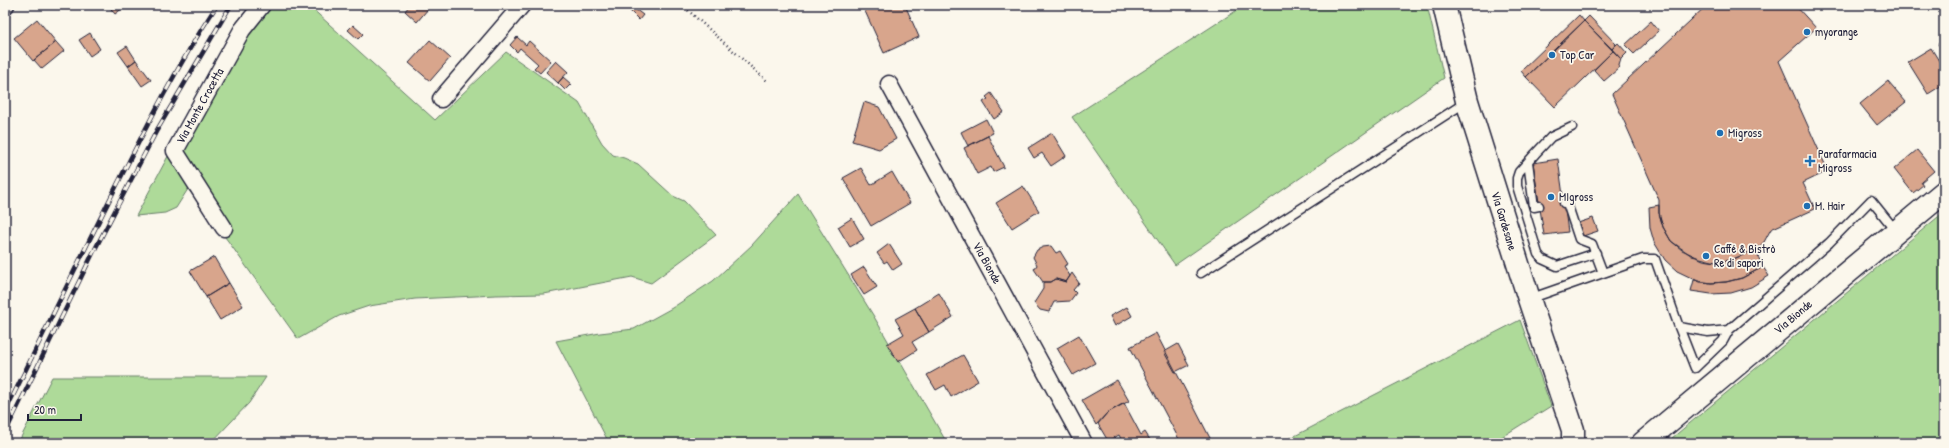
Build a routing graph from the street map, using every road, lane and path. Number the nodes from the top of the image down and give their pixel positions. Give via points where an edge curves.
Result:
1 (262, 5) edge
2 (522, 5) edge
3 (682, 5) edge
4 (1448, 7) edge
5 (767, 82) dead end
6 (889, 84) dead end
7 (441, 98) dead end
8 (1467, 101) junction
9 (1572, 127) dead end
10 (1528, 162) junction
11 (1944, 192) edge
12 (1564, 203) dead end
13 (1539, 206) dead end
14 (224, 228) dead end
15 (1896, 231) junction
16 (1596, 253) junction
17 (1201, 273) dead end
18 (1604, 273) junction
19 (1529, 299) junction
20 (1679, 327) junction
21 (1729, 330) junction
22 (1577, 439) edge
23 (1084, 443) edge
24 (1643, 443) edge

1 - 14 street, Via Monte Crocetta via 242,30 175,152
2 - 7 street
3 - 5 path
4 - 8 main road, Via Gardesane
6 - 23 street, Via Bionde
8 - 17 lane
8 - 19 main road, Via Gardesane
9 - 10 lane via 1551,137
10 - 13 lane via 1534,207
10 - 16 lane via 1516,178 1538,254 1542,259 1557,266
11 - 15 main road, Via Bionde
12 - 16 lane via 1567,203 1579,239 1592,244
15 - 21 lane via 1871,200 1829,243
15 - 24 main road, Via Bionde
16 - 18 lane
18 - 19 lane
18 - 20 lane via 1643,259 1655,259
19 - 22 main road, Via Gardesane
20 - 21 lane via 1708,332
20 - 21 lane via 1695,368 1723,341

